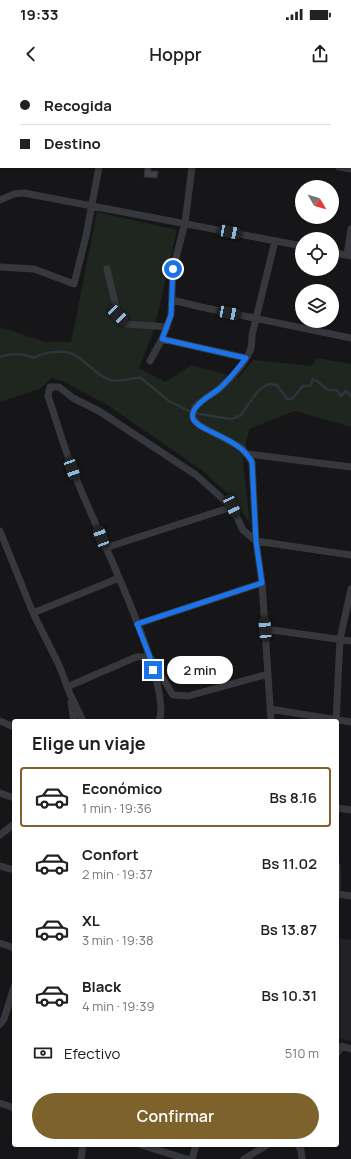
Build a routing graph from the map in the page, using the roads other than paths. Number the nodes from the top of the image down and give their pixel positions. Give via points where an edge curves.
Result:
1 (99, 168) edge
2 (192, 168) edge
3 (0, 200) edge
4 (91, 205) junction
5 (185, 223) junction
6 (351, 229) edge
7 (275, 241) junction
8 (295, 245) edge
9 (339, 253) edge
10 (349, 255) edge
11 (0, 267) edge
12 (107, 269) dead end
13 (172, 300) junction
14 (257, 318) junction
15 (167, 327) junction
16 (351, 338) edge
17 (162, 339) junction
18 (246, 358) junction
19 (150, 361) dead end
20 (248, 454) junction
21 (351, 467) edge
22 (232, 506) junction
23 (0, 531) edge
24 (256, 541) junction
25 (105, 548) junction
26 (351, 555) edge
27 (119, 578) junction
28 (262, 583) junction
29 (351, 588) edge
30 (33, 613) junction
31 (137, 624) junction
32 (265, 629) junction
33 (340, 638) junction
34 (351, 641) edge
35 (150, 657) junction
36 (268, 674) junction
37 (68, 690) junction
38 (270, 709) junction
39 (74, 719) edge
40 (82, 719) edge
41 (160, 719) edge
42 (271, 719) edge
43 (330, 719) edge
44 (336, 719) edge
45 (339, 720) edge
46 (0, 721) edge
47 (351, 722) edge
48 (12, 726) edge
49 (0, 793) edge
50 (12, 797) edge
51 (339, 808) edge
52 (351, 810) edge
53 (12, 826) edge
54 (0, 835) edge
55 (0, 866) edge
56 (12, 869) edge
57 (339, 895) edge
58 (351, 896) edge
59 (0, 943) edge
60 (12, 947) edge
61 (12, 992) edge
62 (1, 1020) edge
63 (351, 1049) edge
64 (339, 1050) edge
65 (0, 1103) edge
66 (12, 1107) edge
67 (83, 1147) edge
68 (148, 1147) edge
69 (195, 1147) edge
70 (264, 1147) edge
71 (299, 1147) edge
72 (81, 1159) edge
73 (187, 1159) edge
74 (192, 1159) edge
75 (244, 1159) edge
76 (302, 1159) edge

1 - 4 street
2 - 5 street
3 - 4 street via 24,193
4 - 5 street
4 - 11 street via 74,284 34,269
5 - 7 street
5 - 13 street via 173,269
6 - 10 street
7 - 8 street
7 - 14 street
9 - 10 street
12 - 15 street via 118,315 127,324
13 - 14 street
13 - 15 street
14 - 16 street
14 - 18 street via 252,347
15 - 17 street
17 - 18 street
17 - 19 street
18 - 20 street via 219,389 197,406 192,414 193,420 234,442
20 - 21 street
20 - 24 street via 252,462
22 - 24 street via 242,530
22 - 25 street
22 - 25 street via 196,475 99,411 73,398 59,387 50,387 48,396 67,454
23 - 30 street
24 - 26 street
24 - 28 street
25 - 27 street
27 - 30 street
27 - 31 street
28 - 31 street
28 - 32 street
29 - 33 street
30 - 37 street via 59,665
31 - 35 street
32 - 33 street
32 - 36 street
33 - 34 street
33 - 44 street
35 - 36 street via 173,695 188,696
35 - 37 street via 136,657
35 - 41 street via 162,710
36 - 38 street
37 - 39 street
37 - 40 street
38 - 42 street
38 - 43 street
45 - 47 street
46 - 48 street
49 - 50 street
51 - 52 street
53 - 54 street
55 - 56 street
57 - 58 street
59 - 60 street
61 - 62 street
63 - 64 street via 342,1046
65 - 66 street
67 - 72 street
68 - 73 street
69 - 74 street
70 - 75 street
71 - 76 street

